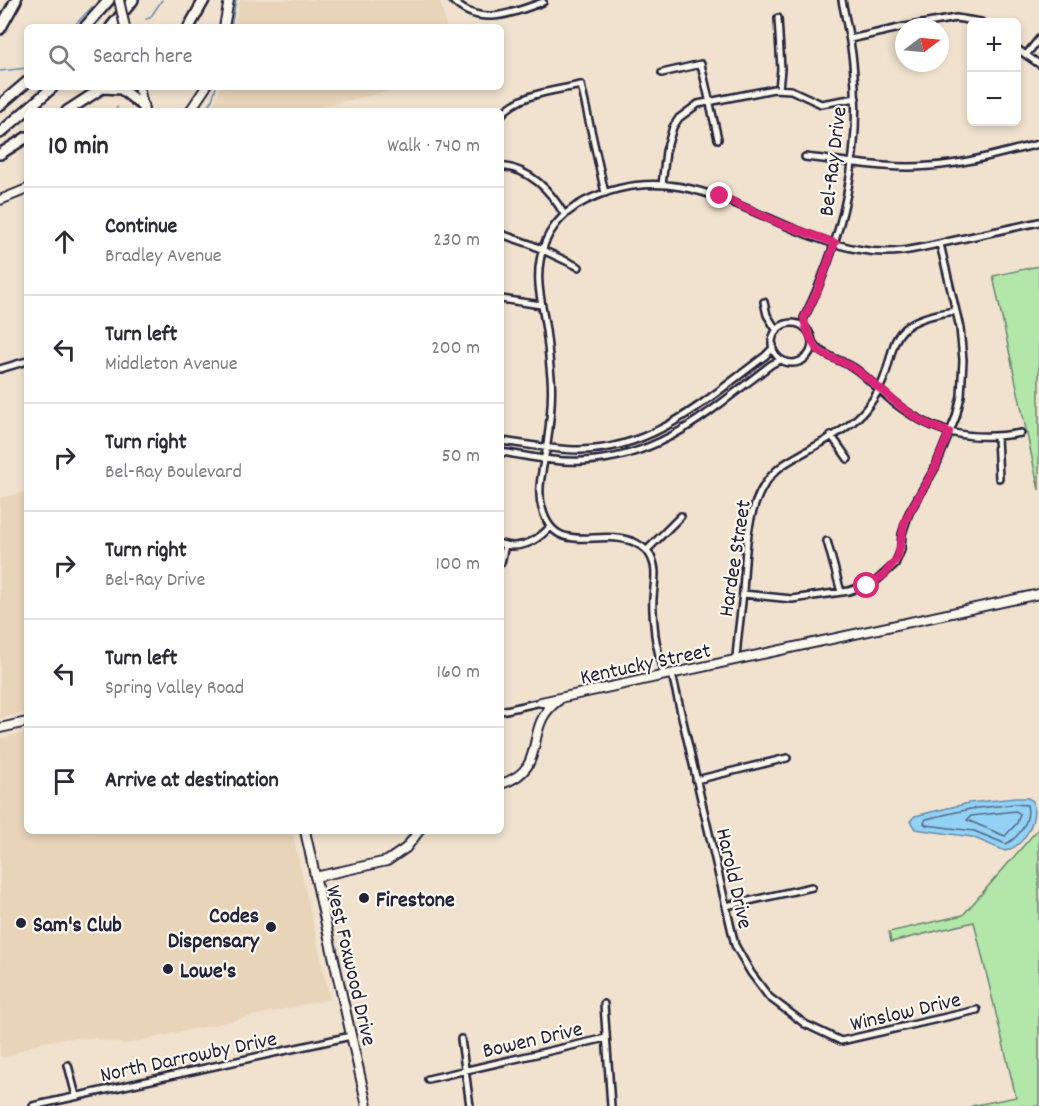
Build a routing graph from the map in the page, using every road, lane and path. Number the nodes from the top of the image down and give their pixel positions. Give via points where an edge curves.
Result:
1 (16, 0) edge
2 (109, 0) edge
3 (119, 0) edge
4 (133, 0) edge
5 (204, 0) edge
6 (229, 0) edge
7 (452, 0) edge
8 (842, 0) edge
9 (543, 2) dead end
10 (778, 18) dead end
11 (949, 18) edge
12 (967, 19) edge
13 (89, 24) edge
14 (113, 24) edge
15 (124, 24) edge
16 (191, 24) edge
17 (225, 24) edge
18 (0, 29) edge
19 (895, 29) edge
20 (850, 39) junction
21 (1039, 39) edge
22 (1021, 51) edge
23 (1026, 55) junction
24 (1039, 64) edge
25 (662, 73) dead end
26 (24, 85) edge
27 (779, 89) junction
28 (50, 90) edge
29 (101, 90) edge
30 (122, 90) edge
31 (140, 90) edge
32 (204, 90) edge
33 (856, 98) junction
34 (710, 101) junction
35 (0, 105) edge
36 (29, 108) edge
37 (72, 108) edge
38 (145, 108) edge
39 (146, 108) edge
40 (192, 108) edge
41 (24, 112) edge
42 (504, 112) edge
43 (0, 133) edge
44 (24, 139) edge
45 (718, 139) dead end
46 (1039, 144) edge
47 (0, 154) edge
48 (805, 157) dead end
49 (852, 162) junction
50 (504, 167) edge
51 (662, 185) junction
52 (24, 190) edge
53 (605, 193) junction
54 (0, 200) edge
55 (564, 214) junction
56 (1039, 222) edge
57 (504, 235) edge
58 (835, 243) junction
59 (940, 244) junction
60 (542, 250) junction
61 (579, 267) dead end
62 (504, 299) edge
63 (764, 302) dead end
64 (542, 305) junction
65 (956, 311) junction
66 (804, 318) junction
67 (793, 323) junction
68 (806, 328) junction
69 (777, 331) junction
70 (812, 341) junction
71 (773, 345) junction
72 (820, 352) junction
73 (806, 358) junction
74 (781, 360) junction
75 (24, 362) edge
76 (0, 369) edge
77 (879, 389) junction
78 (662, 430) junction
79 (949, 432) junction
80 (1021, 433) dead end
81 (831, 435) junction
82 (997, 437) junction
83 (666, 440) junction
84 (504, 441) edge
85 (547, 447) junction
86 (504, 452) edge
87 (545, 459) junction
88 (848, 459) dead end
89 (999, 477) dead end
90 (681, 516) dead end
91 (550, 527) junction
92 (827, 541) dead end
93 (504, 544) edge
94 (647, 550) junction
95 (841, 592) junction
96 (743, 594) junction
97 (1039, 594) edge
98 (736, 660) junction
99 (668, 675) junction
100 (562, 698) junction
101 (537, 703) junction
102 (548, 709) junction
103 (504, 710) edge
104 (24, 723) edge
105 (0, 728) edge
106 (787, 758) dead end
107 (696, 780) junction
108 (504, 783) edge
109 (306, 834) edge
110 (416, 834) edge
111 (315, 878) junction
112 (812, 887) dead end
113 (726, 906) junction
114 (604, 1004) dead end
115 (977, 1010) dead end
116 (351, 1036) junction
117 (606, 1038) junction
118 (461, 1039) dead end
119 (841, 1041) joint
120 (68, 1065) dead end
121 (465, 1070) junction
122 (428, 1078) dead end
123 (76, 1096) junction
124 (33, 1106) edge
125 (367, 1106) edge
126 (470, 1106) edge
127 (611, 1106) edge

1 - 18 highway
2 - 13 highway
3 - 15 street, bridge
4 - 14 highway
5 - 16 highway
6 - 17 street
7 - 9 street via 471,13 494,17
8 - 20 street, Bel-Ray Drive
10 - 27 street
11 - 12 street
19 - 20 street
20 - 33 street, Bel-Ray Drive
21 - 23 street
22 - 23 street
23 - 24 street
25 - 34 street via 701,64
26 - 35 highway
27 - 33 street via 791,90 821,104
27 - 34 street
28 - 36 highway
29 - 37 highway
30 - 38 highway
31 - 39 street
32 - 40 street
33 - 49 street, Bel-Ray Drive
34 - 45 street
34 - 51 street via 687,111 673,128
41 - 43 highway
42 - 53 street via 527,98 581,85
44 - 47 highway
46 - 49 street via 944,165 892,167
48 - 49 street
49 - 58 street, Bel-Ray Drive
50 - 55 street via 530,175
51 - 53 street via 631,186
51 - 58 street via 707,192
52 - 54 street
53 - 55 street
55 - 60 street
56 - 59 street
57 - 60 street
58 - 59 street via 889,252
58 - 66 street, Bel-Ray Drive
59 - 65 street
60 - 61 street
60 - 64 street via 538,283
62 - 64 street
63 - 69 street
64 - 85 street via 551,381
65 - 77 street, Hardee Street via 921,319 903,329 895,340
65 - 79 street via 963,346 963,375 960,406
66 - 67 street
66 - 68 street
67 - 68 street
67 - 69 street
68 - 70 street
69 - 71 street
70 - 72 street
70 - 73 street
71 - 74 street
71 - 78 street via 765,356
72 - 73 street
72 - 77 street via 846,362
73 - 74 street via 792,363
74 - 83 street
75 - 76 street
77 - 79 street via 921,420
77 - 81 street, Hardee Street via 860,416
78 - 83 street
78 - 85 street via 604,448
79 - 82 street
79 - 95 street via 935,468 909,513 895,564 867,586
80 - 82 street
81 - 88 street
81 - 96 street, Hardee Street via 781,467 760,492 747,544
82 - 89 street
83 - 87 street via 603,460
84 - 85 street
85 - 87 street
86 - 87 street
87 - 91 street via 540,495
90 - 94 street
91 - 93 street via 529,543
91 - 94 street via 568,538 612,537
92 - 95 street
94 - 99 street, Harold Drive via 655,568 655,635
95 - 96 street via 792,599
96 - 98 street, Hardee Street
97 - 98 street, Kentucky Street
98 - 99 street, Kentucky Street
99 - 100 street, Kentucky Street
99 - 107 street, Harold Drive
100 - 101 street, Kentucky Street
100 - 102 street
101 - 102 street
101 - 103 street
102 - 108 street via 538,723 531,760 520,775
104 - 105 street
106 - 107 street
107 - 113 street, Harold Drive
109 - 111 street, West Foxwood Drive
110 - 111 street via 406,848 387,861
111 - 116 street, West Foxwood Drive
112 - 113 street
113 - 119 street, Harold Drive via 735,945 769,997 805,1024
114 - 117 street
115 - 119 street, Winslow Drive
116 - 123 street, North Darrowby Drive
116 - 125 street, West Foxwood Drive
117 - 121 street, Bowen Drive
117 - 127 street
118 - 121 street
120 - 123 street
121 - 122 street, Bowen Drive
121 - 126 street
123 - 124 street, North Darrowby Drive

